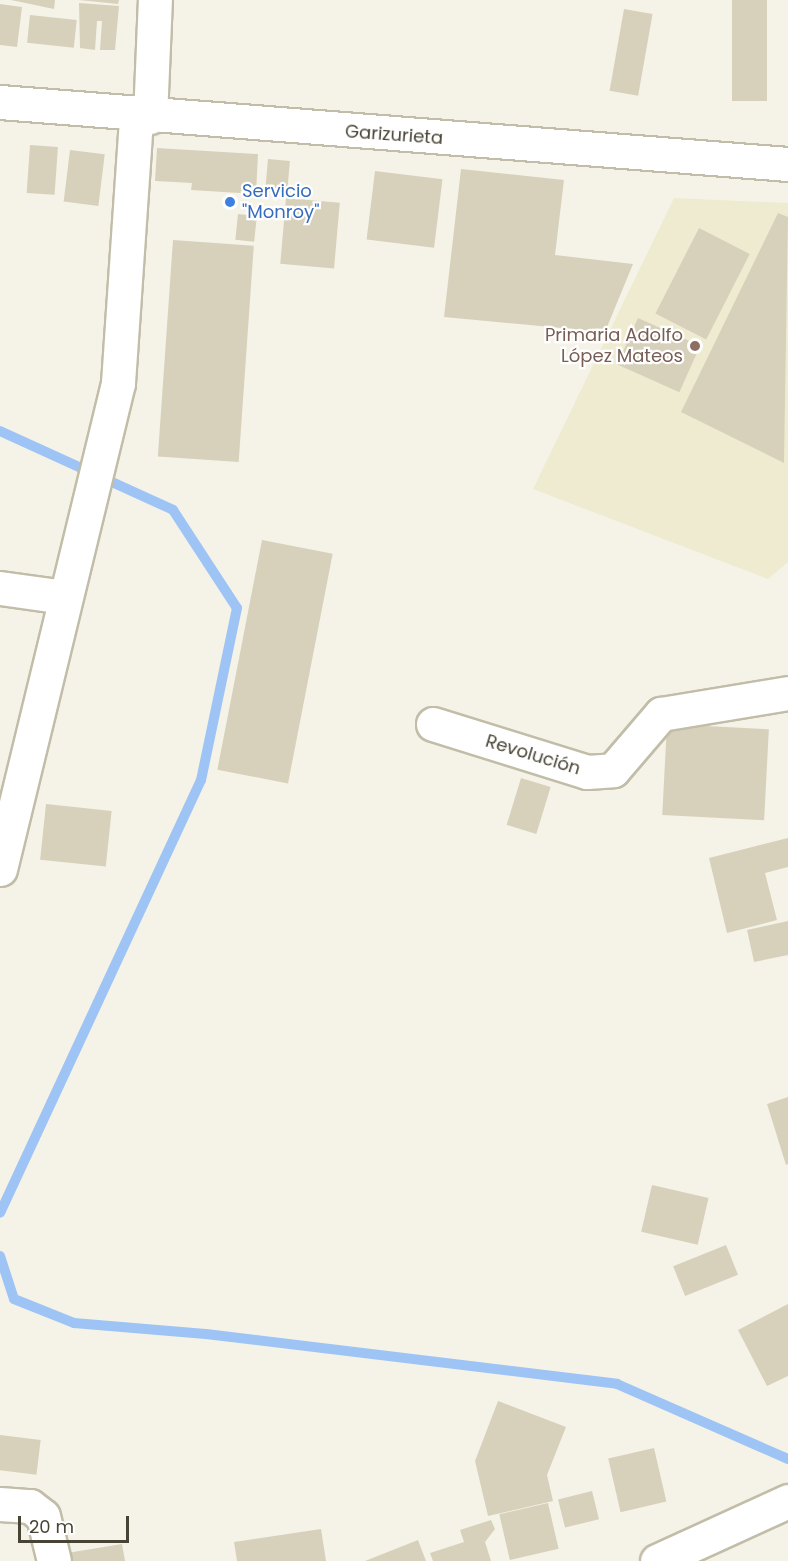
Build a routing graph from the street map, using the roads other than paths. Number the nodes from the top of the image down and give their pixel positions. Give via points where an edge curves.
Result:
1 (155, 0) edge
2 (0, 102) edge
3 (143, 116) junction
4 (788, 164) edge
5 (0, 588) edge
6 (65, 597) junction
7 (788, 693) edge
8 (433, 724) dead end
9 (0, 869) edge
10 (788, 1501) edge
11 (0, 1504) edge
12 (54, 1561) edge
13 (657, 1561) edge

1 - 3 street
2 - 3 street, Garizurieta
3 - 4 street, Garizurieta
3 - 6 street via 118,383
5 - 6 street
6 - 9 street
7 - 8 street, Revolución via 661,714 613,770 587,772
10 - 13 street
11 - 12 street via 30,1506 43,1516

